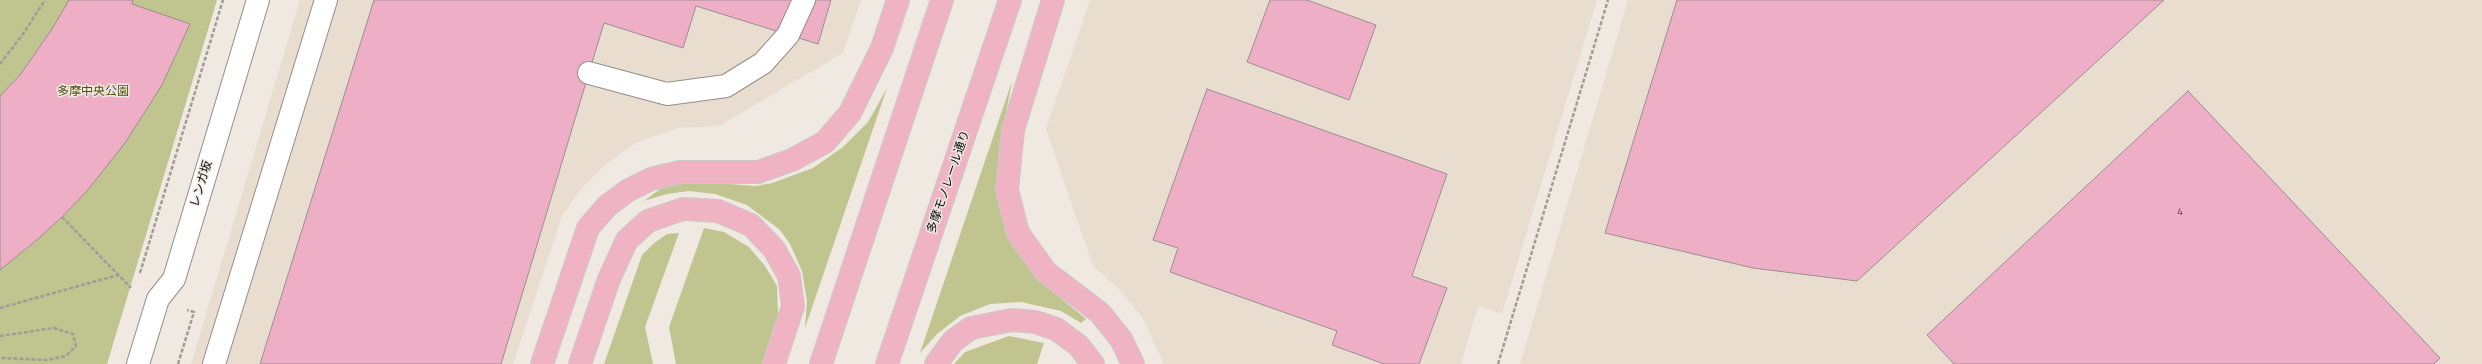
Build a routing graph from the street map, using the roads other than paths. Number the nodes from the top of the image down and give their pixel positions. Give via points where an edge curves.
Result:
1 (258, 0) edge
2 (326, 0) edge
3 (804, 0) edge
4 (898, 0) edge
5 (942, 0) edge
6 (1010, 0) edge
7 (1053, 0) edge
8 (589, 73) dead end
9 (138, 364) edge
10 (214, 364) edge
11 (542, 364) edge
12 (580, 364) edge
13 (774, 364) edge
14 (820, 364) edge
15 (887, 364) edge
16 (936, 364) edge
17 (1093, 364) edge
18 (1133, 364) edge

1 - 9 street, レンガ坂 via 174,279 158,299
2 - 10 street
3 - 8 street via 788,35 763,63 726,86 667,94
4 - 11 main road via 882,48 850,113 825,142 792,160 758,172 680,172 651,179 627,191 607,206 588,228
5 - 14 main road
6 - 15 main road, 多摩モノレール通り
7 - 18 main road via 1013,130 1007,190 1018,233 1046,272 1100,314 1122,339
12 - 13 main road via 609,279 627,240 648,221 683,209 718,211 751,225 774,249 789,276 793,306
16 - 17 main road via 952,342 971,328 1012,320 1035,322 1056,329 1078,345

